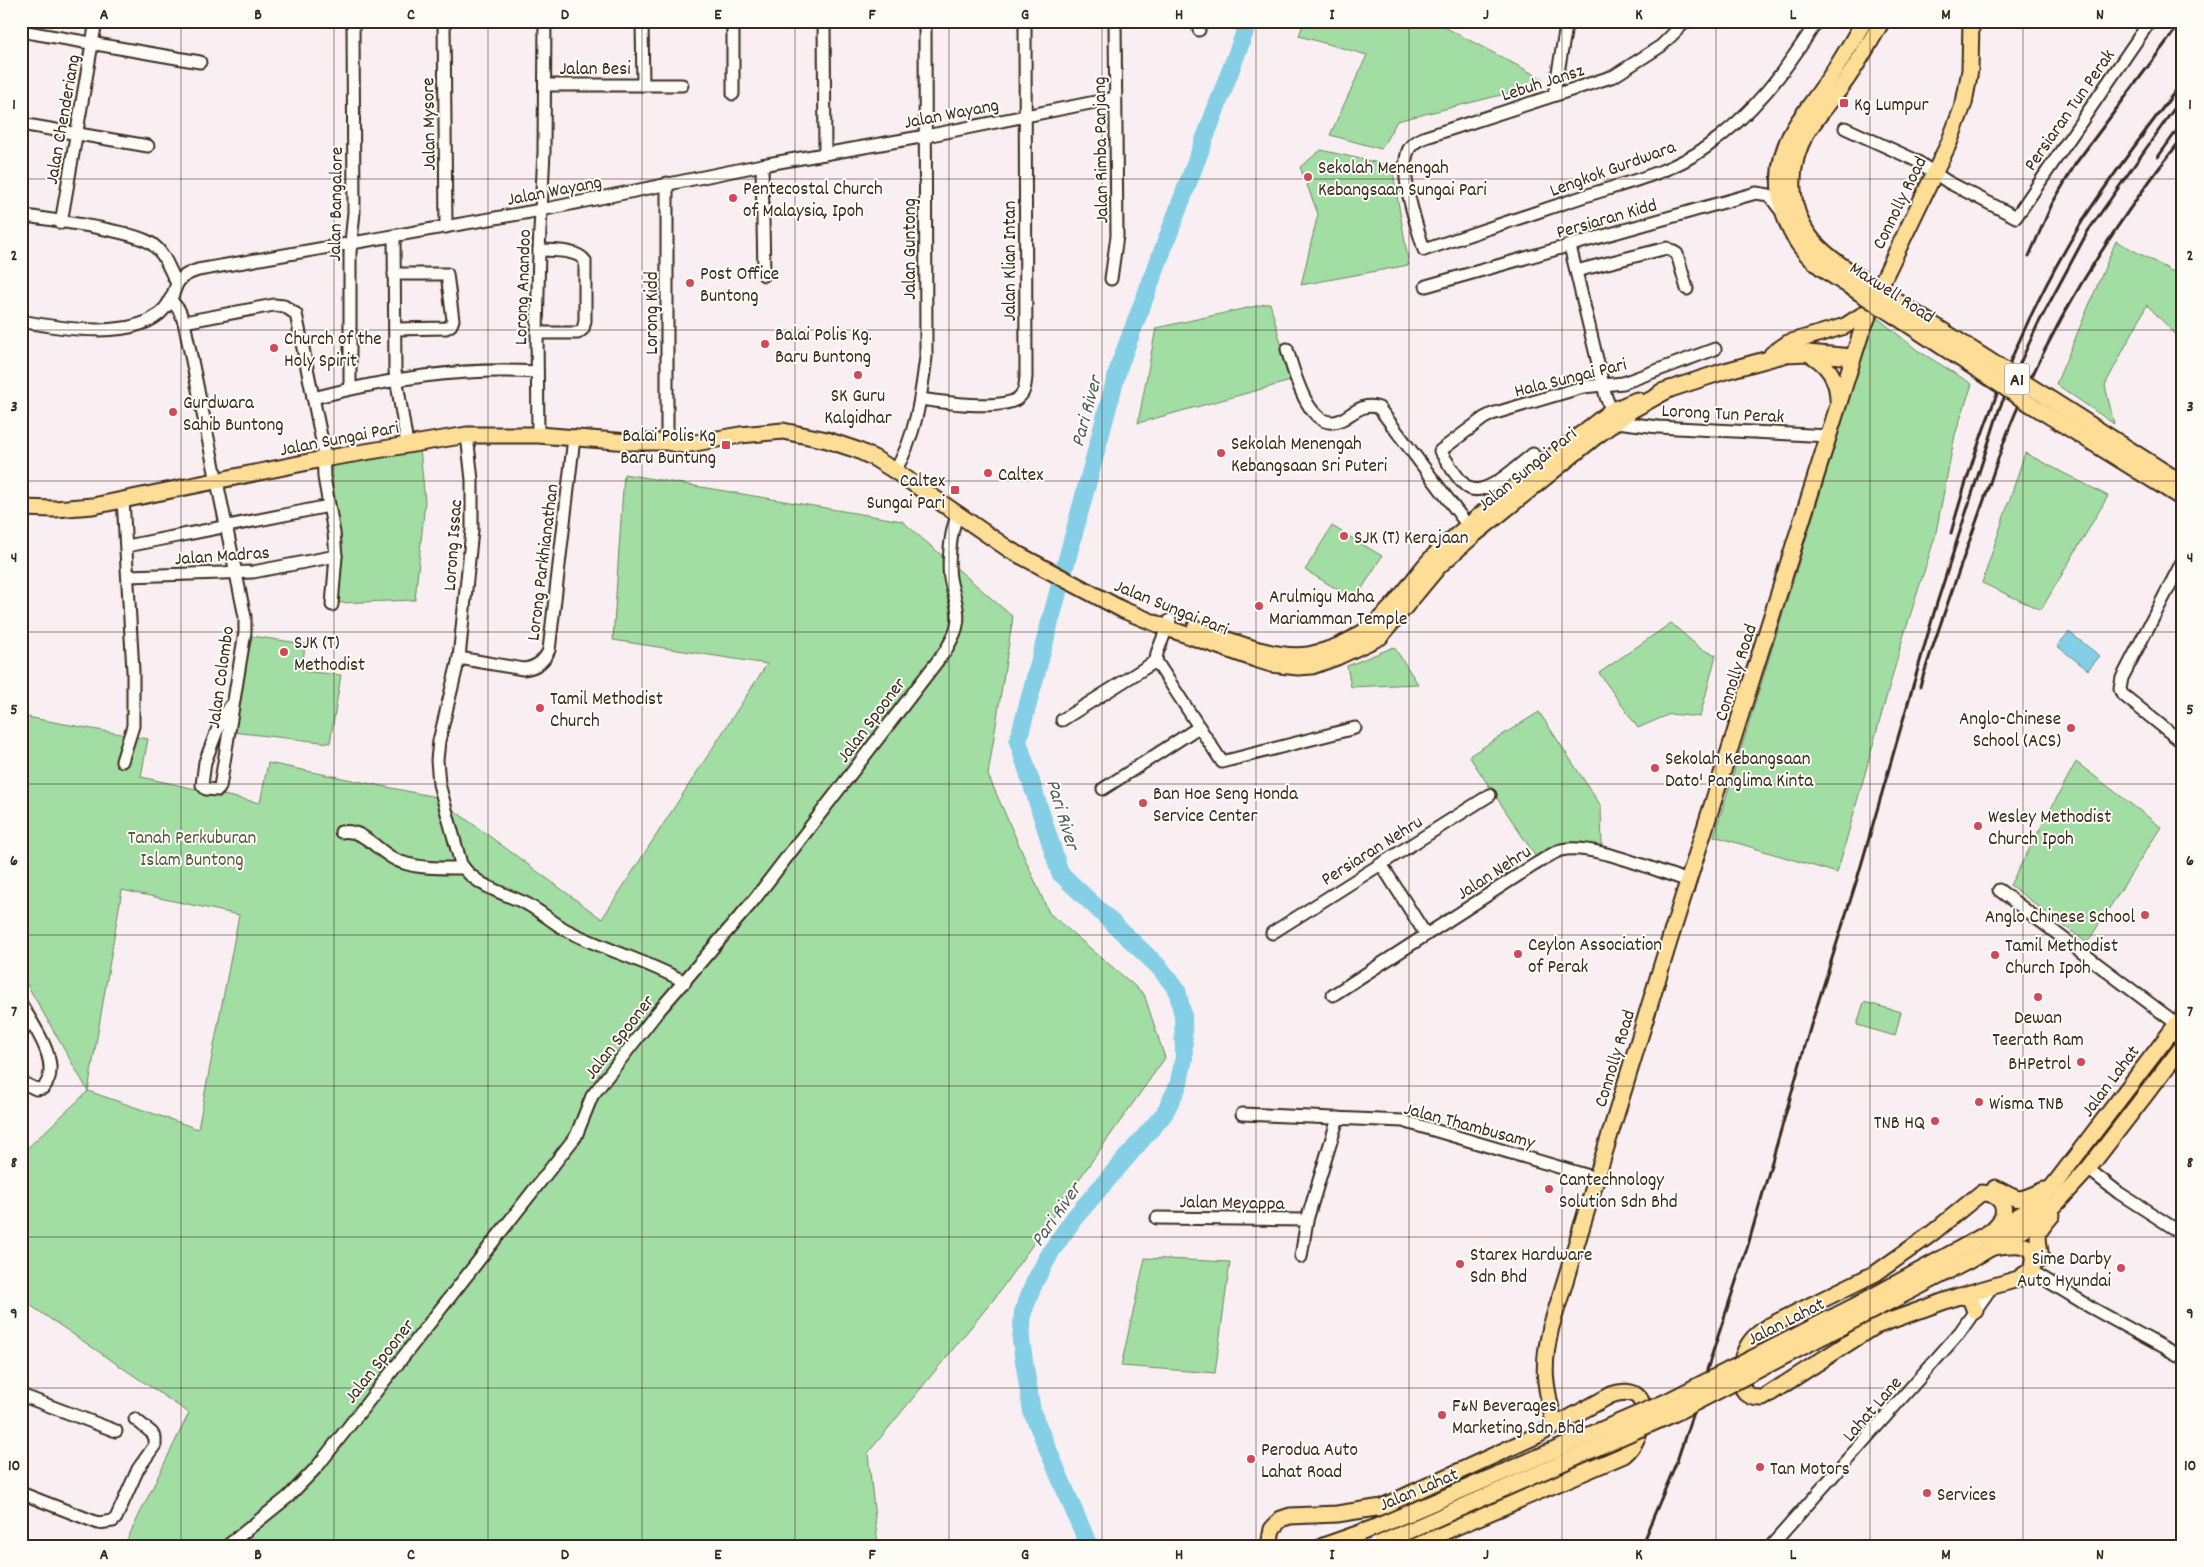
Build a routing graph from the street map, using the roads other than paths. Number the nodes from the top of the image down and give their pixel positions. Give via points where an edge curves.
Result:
1 (96, 21) edge
2 (353, 21) edge
3 (444, 21) edge
4 (546, 21) edge
5 (642, 21) edge
6 (733, 21) edge
7 (824, 21) edge
8 (926, 21) edge
9 (1025, 21) edge
10 (1115, 21) edge
11 (1568, 21) edge
12 (1686, 21) edge
13 (1817, 21) edge
14 (1864, 21) edge
15 (1882, 21) edge
16 (2150, 21) edge
17 (1970, 23) edge
18 (21, 31) edge
19 (92, 44) junction
20 (200, 62) dead end
21 (546, 85) junction
22 (643, 85) junction
23 (682, 86) dead end
24 (733, 94) dead end
25 (1554, 94) junction
26 (1115, 98) junction
27 (1025, 115) junction
28 (21, 124) edge
29 (1845, 128) dead end
30 (76, 133) junction
31 (926, 136) junction
32 (148, 146) dead end
33 (825, 154) junction
34 (1406, 161) joint
35 (762, 164) junction
36 (1935, 173) junction
37 (667, 183) junction
38 (541, 210) junction
39 (21, 215) edge
40 (1784, 216) junction
41 (61, 222) junction
42 (446, 227) junction
43 (394, 236) junction
44 (350, 243) junction
45 (1570, 246) junction
46 (539, 250) junction
47 (1576, 271) junction
48 (394, 274) junction
49 (764, 275) dead end
50 (1112, 278) dead end
51 (177, 283) junction
52 (1426, 286) dead end
53 (1860, 286) junction
54 (1687, 289) dead end
55 (170, 299) junction
56 (1870, 310) junction
57 (21, 321) edge
58 (184, 322) junction
59 (395, 329) junction
60 (537, 333) junction
61 (1287, 348) dead end
62 (1715, 349) dead end
63 (1806, 353) junction
64 (1853, 358) junction
65 (1760, 362) junction
66 (537, 372) junction
67 (396, 378) junction
68 (1602, 385) junction
69 (350, 388) junction
70 (313, 398) junction
71 (920, 399) junction
72 (1838, 404) junction
73 (1614, 417) junction
74 (467, 435) junction
75 (538, 435) junction
76 (1829, 436) junction
77 (574, 438) junction
78 (668, 442) junction
79 (407, 444) junction
80 (323, 460) junction
81 (1548, 460) junction
82 (897, 467) junction
83 (217, 481) junction
84 (2173, 482) edge
85 (1486, 489) junction
86 (123, 499) junction
87 (2183, 499) edge
88 (1496, 503) junction
89 (328, 506) junction
90 (21, 508) edge
91 (958, 515) junction
92 (225, 527) junction
93 (1471, 530) junction
94 (127, 546) junction
95 (1012, 547) junction
96 (336, 556) junction
97 (2183, 560) edge
98 (235, 574) junction
99 (128, 576) junction
100 (2179, 578) edge
101 (332, 604) dead end
102 (1169, 624) junction
103 (459, 658) junction
104 (1156, 662) junction
105 (233, 703) junction
106 (1062, 720) dead end
107 (1199, 727) junction
108 (1355, 728) dead end
109 (2183, 743) edge
110 (122, 761) dead end
111 (1103, 789) dead end
112 (1490, 795) dead end
113 (341, 832) dead end
114 (1381, 864) junction
115 (464, 868) junction
116 (1689, 881) junction
117 (1999, 890) dead end
118 (1272, 933) dead end
119 (1426, 935) junction
120 (685, 982) junction
121 (1333, 995) dead end
122 (21, 1004) edge
123 (29, 1019) junction
124 (2180, 1020) edge
125 (21, 1035) edge
126 (2183, 1046) edge
127 (21, 1082) edge
128 (1242, 1114) dead end
129 (1338, 1118) junction
130 (2088, 1169) junction
131 (1596, 1178) junction
132 (2053, 1186) junction
133 (2072, 1187) junction
134 (1157, 1218) dead end
135 (1307, 1220) junction
136 (2183, 1234) edge
137 (1924, 1238) junction
138 (1991, 1240) junction
139 (1966, 1254) junction
140 (1300, 1257) dead end
141 (2038, 1275) junction
142 (1991, 1288) junction
143 (1960, 1296) junction
144 (1976, 1311) junction
145 (2183, 1358) edge
146 (21, 1396) edge
147 (135, 1419) dead end
148 (1555, 1426) junction
149 (116, 1431) dead end
150 (21, 1493) edge
151 (1281, 1520) junction
152 (1377, 1544) edge
153 (227, 1546) edge
154 (1269, 1546) edge
155 (1278, 1546) edge
156 (1324, 1546) edge
157 (1411, 1546) edge
158 (1771, 1546) edge

1 - 19 street, Jalan Chenderiang
2 - 44 street, Jalan Bangalore via 354,212
3 - 42 street, Jalan Mysore
4 - 21 street, Lorong Anandoo
5 - 22 street, Jalan Besi
6 - 24 street
7 - 33 street
8 - 31 street, Jalan Guntong
9 - 27 street, Jalan Klian Intan
10 - 26 street, Jalan Rimba Panjang
11 - 25 street
12 - 25 street, Lebuh Jansz via 1661,46 1614,76
13 - 34 street, Lengkok Gurdwara via 1765,95 1726,132 1687,159 1645,178 1424,250 1411,206
14 - 40 main road, Maxwell Road / A1 via 1788,141 1779,184
15 - 53 main road, Maxwell Road / A1 via 1844,83 1807,132 1793,175 1795,204 1806,230
16 - 36 street, Persiaran Tun Perak via 2016,217
17 - 36 main road, Connolly Road via 1968,87 1958,121
18 - 19 street
19 - 20 street
19 - 30 street, Jalan Chenderiang
21 - 22 street, Jalan Besi
21 - 38 street, Lorong Anandoo
22 - 23 street, Jalan Besi
25 - 34 street, Lebuh Jansz via 1420,139 1410,148
26 - 27 street, Jalan Wayang
26 - 50 street, Jalan Rimba Panjang via 1117,236
27 - 31 street, Jalan Wayang
27 - 71 street, Jalan Klian Intan via 1025,388 1019,398 1009,403
28 - 30 street
29 - 36 street via 1915,160
30 - 32 street
30 - 41 street, Jalan Chenderiang
31 - 33 street, Jalan Wayang
31 - 71 street, Jalan Guntong via 926,357
33 - 35 street, Jalan Wayang
35 - 37 street, Jalan Wayang
35 - 49 street
36 - 56 main road, Connolly Road
37 - 38 street, Jalan Wayang
37 - 78 street, Lorong Kidd
38 - 42 street, Jalan Wayang
38 - 46 street, Lorong Anandoo
39 - 41 street
40 - 45 street, Persiaran Kidd via 1772,197 1756,193
40 - 53 main road, Maxwell Road / A1 via 1806,254 1827,272
41 - 51 street via 151,243 161,252
42 - 43 street, Jalan Wayang
43 - 44 street, Jalan Wayang
43 - 48 street
44 - 51 street, Jalan Wayang via 198,270 188,273
44 - 69 street, Jalan Bangalore
45 - 47 street
45 - 52 street, Persiaran Kidd
46 - 60 street, Lorong Anandoo
46 - 60 street via 582,256 585,261 586,321 578,333
47 - 54 street via 1667,248 1676,254
47 - 68 street
48 - 59 street
48 - 59 street via 447,274 453,320 446,328
51 - 55 street
53 - 84 main road, Maxwell Road / A1, bridge
55 - 57 street via 166,307 152,318 137,325 110,330
55 - 58 street, Jalan Colombo
56 - 64 main road, Connolly Road
56 - 65 main road via 1845,326 1788,343
58 - 70 street via 274,305 291,309 298,321
58 - 83 street, Jalan Colombo
59 - 67 street
60 - 66 street, Lorong Anandoo
61 - 93 street via 1312,412 1330,423 1368,406 1379,408
62 - 68 street, Hala Sungai Pari via 1623,383
63 - 64 main road
63 - 65 main road via 1787,354
63 - 72 main road via 1829,370 1838,392
64 - 72 main road, Connolly Road
65 - 73 main road via 1670,389
66 - 67 street via 478,370
66 - 75 street, Lorong Anandoo
67 - 69 street
67 - 79 street
68 - 73 street
68 - 85 street, Hala Sungai Pari via 1583,387 1492,414 1440,452 1466,487 1476,491
69 - 70 street
70 - 80 street
71 - 82 street, Jalan Guntong via 913,432
72 - 76 main road, Connolly Road
73 - 76 street, Lorong Tun Perak via 1658,427
73 - 81 main road, Jalan Sungai Pari
73 - 93 main road, Jalan Sungai Pari
74 - 75 main road, Jalan Sungai Pari
74 - 79 main road, Jalan Sungai Pari
74 - 103 street, Lorong Issac via 474,507
75 - 77 main road, Jalan Sungai Pari
76 - 116 main road, Connolly Road
77 - 78 main road, Jalan Sungai Pari
77 - 103 street, Lorong Parkhianathan via 549,650 545,658 531,669 523,670
78 - 82 main road, Jalan Sungai Pari via 674,438 702,437 774,424 791,425 829,434
79 - 80 main road, Jalan Sungai Pari
80 - 83 main road, Jalan Sungai Pari
80 - 89 street
81 - 85 street via 1535,458 1532,454
81 - 88 main road, Jalan Sungai Pari
82 - 91 main road, Jalan Sungai Pari
82 - 95 main road, Jalan Sungai Pari
83 - 86 main road, Jalan Sungai Pari
83 - 92 street, Jalan Colombo
84 - 87 main road, Maxwell Road / A1
85 - 88 street
86 - 90 main road, Jalan Sungai Pari via 71,509
86 - 94 street
88 - 93 main road, Jalan Sungai Pari
89 - 92 street
89 - 96 street
91 - 95 main road, Jalan Sungai Pari
91 - 120 street, Jalan Spooner via 950,562 950,581 958,612 954,637 754,900
92 - 94 street
92 - 98 street, Jalan Colombo
93 - 102 main road, Jalan Sungai Pari via 1445,560 1371,628 1352,639 1310,654 1286,656
94 - 99 street
95 - 102 main road, Jalan Sungai Pari via 1099,594
96 - 98 street, Jalan Madras
96 - 101 street
97 - 100 street
98 - 99 street, Jalan Madras
98 - 105 street, Jalan Colombo via 245,617 245,632
99 - 110 street via 133,726
100 - 109 street via 2122,678 2120,689
102 - 104 street
103 - 115 street, Lorong Issac via 437,760 450,829
104 - 106 street
104 - 107 street
105 - 105 street, Jalan Colombo via 218,790 206,789 201,778 223,714
107 - 108 street via 1222,762
107 - 111 street
112 - 114 street, Persiaran Nehru
113 - 115 street via 357,832 402,862
114 - 118 street, Persiaran Nehru
114 - 119 street
115 - 120 street via 491,888 530,906 566,929
116 - 119 street, Jalan Nehru via 1591,852 1561,850
116 - 131 main road, Connolly Road
117 - 124 street
119 - 121 street, Jalan Nehru
120 - 153 street, Jalan Spooner via 592,1096 576,1136 317,1467 288,1497
122 - 123 street
123 - 125 street
123 - 127 street via 46,1050 51,1069 42,1088 36,1089
124 - 132 main road, Jalan Lahat
126 - 130 main road, Jalan Lahat
128 - 129 street, Jalan Thambusamy
129 - 131 street, Jalan Thambusamy via 1414,1123
129 - 135 street, Jalan Meyappa
130 - 133 main road, Jalan Lahat
130 - 136 street via 2118,1193
131 - 148 main road, Connolly Road via 1547,1344 1545,1384
132 - 137 main road via 2018,1199 1992,1187 1979,1187
132 - 138 main road, Jalan Lahat
133 - 138 main road, Jalan Lahat via 2043,1215
133 - 141 main road via 2038,1233 2041,1266
134 - 135 street, Jalan Meyappa
135 - 140 street, Jalan Meyappa
137 - 138 main road via 1981,1193 1994,1195 2003,1206 2002,1218
137 - 143 main road via 1876,1273 1758,1334 1748,1346 1742,1362 1740,1383 1744,1393 1756,1398 1770,1394 1873,1327
138 - 139 main road, Jalan Lahat
138 - 142 main road via 2022,1244 2030,1249 2034,1258 2029,1272
139 - 152 main road, Jalan Lahat, bridge via 1673,1414
139 - 156 main road, Jalan Lahat, bridge via 1666,1402 1374,1528
141 - 142 main road via 2020,1285
141 - 145 street
142 - 143 main road
142 - 144 street, Lahat Lane
143 - 144 main road via 1970,1298
144 - 158 street, Lahat Lane
146 - 149 street
147 - 150 street via 156,1438 155,1445 138,1469 113,1521 98,1523
148 - 151 main road via 1382,1507 1337,1514 1290,1516
148 - 157 main road via 1618,1393 1636,1395 1644,1408 1638,1436 1624,1456
151 - 154 main road via 1272,1529
151 - 155 main road

